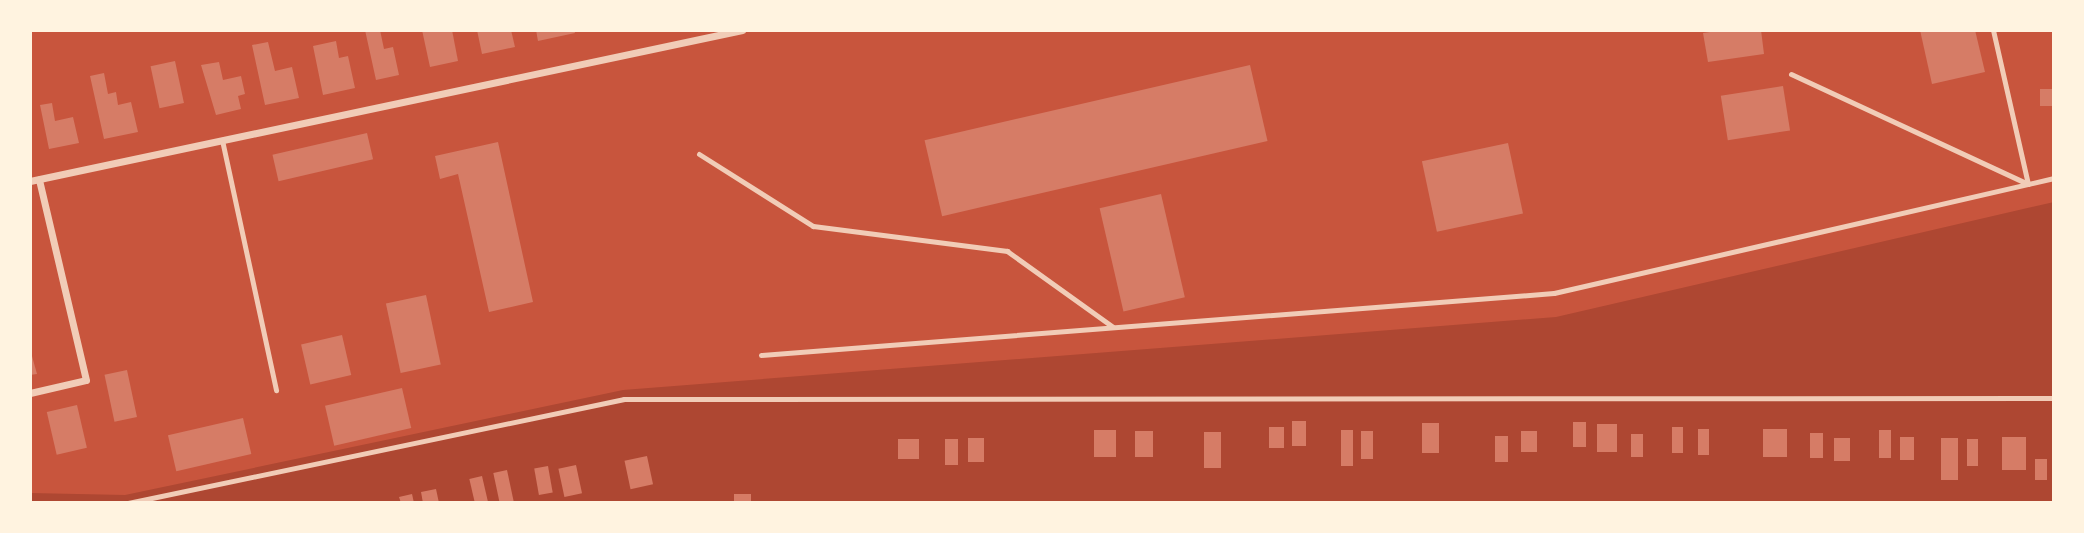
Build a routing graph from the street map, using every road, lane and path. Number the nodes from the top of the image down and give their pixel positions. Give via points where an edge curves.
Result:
1 (742, 30) edge
2 (1993, 30) edge
3 (1791, 74) dead end
4 (222, 140) junction
5 (699, 154) dead end
6 (2054, 178) edge
7 (39, 179) junction
8 (30, 181) edge
9 (2028, 184) junction
10 (1113, 327) junction
11 (761, 355) dead end
12 (276, 390) dead end
13 (30, 393) edge
14 (2054, 398) edge
15 (128, 503) edge

1 - 4 street
2 - 9 lane
3 - 9 lane
4 - 7 street
4 - 12 lane
5 - 10 lane via 813,226 1007,251
6 - 9 lane
7 - 8 street
7 - 13 street via 86,380
9 - 10 lane via 1554,293
10 - 11 lane
14 - 15 lane via 624,399

